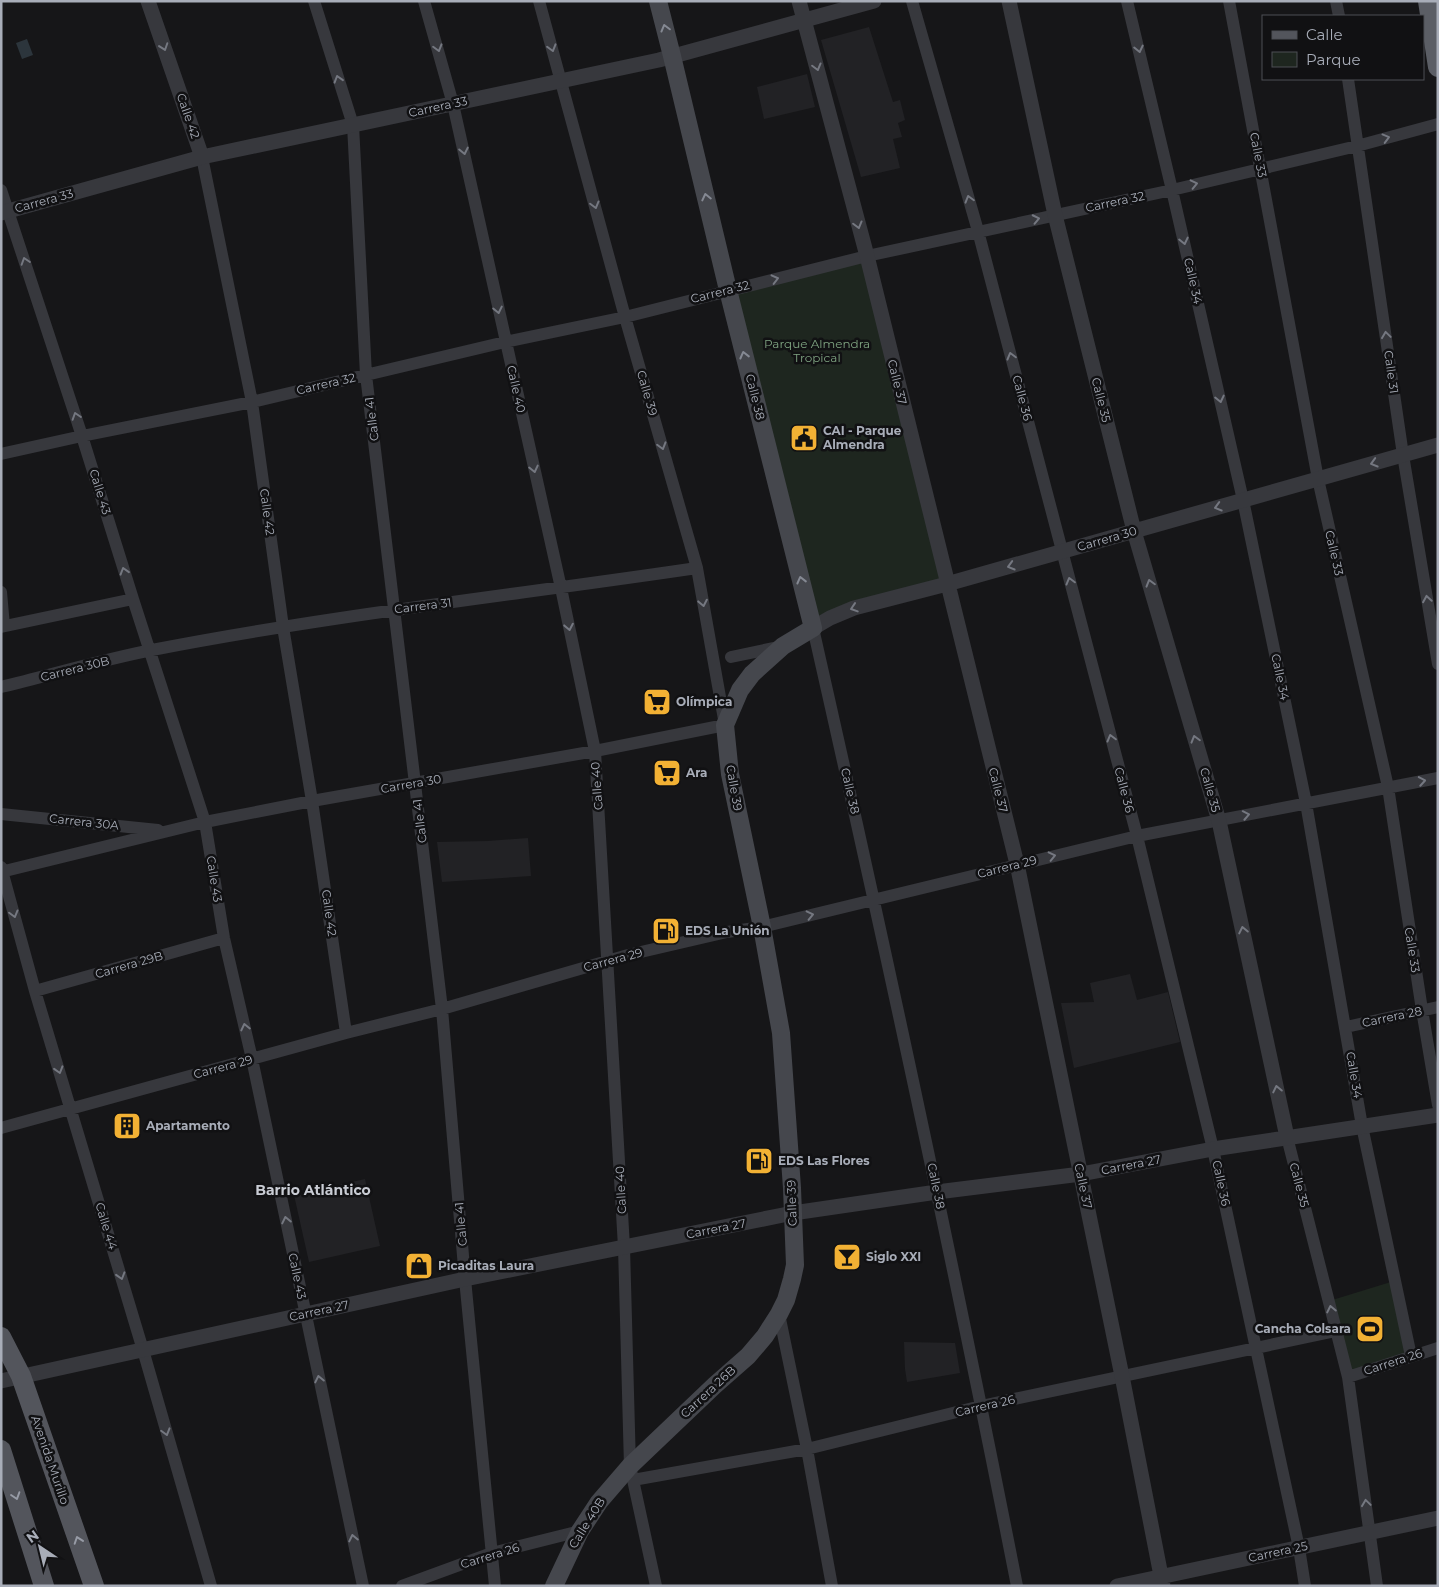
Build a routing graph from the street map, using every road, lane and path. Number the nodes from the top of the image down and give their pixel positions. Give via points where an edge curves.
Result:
1 (148, 1) edge
2 (314, 1) edge
3 (424, 1) edge
4 (539, 1) edge
5 (658, 1) edge
6 (799, 1) edge
7 (874, 1) edge
8 (912, 1) edge
9 (1009, 1) edge
10 (1127, 1) edge
11 (1229, 1) edge
12 (1336, 1) edge
13 (1428, 1) edge
14 (1339, 15) edge
15 (805, 20) junction
16 (672, 56) junction
17 (1438, 67) edge
18 (1348, 80) edge
19 (562, 81) junction
20 (454, 104) junction
21 (1438, 124) edge
22 (353, 125) junction
23 (1358, 146) junction
24 (202, 158) junction
25 (1260, 169) junction
26 (1, 190) edge
27 (1172, 190) junction
28 (4, 212) edge
29 (1055, 215) junction
30 (978, 231) junction
31 (866, 256) junction
32 (728, 290) junction
33 (625, 317) junction
34 (506, 342) junction
35 (366, 375) junction
36 (252, 402) junction
37 (82, 436) junction
38 (1438, 445) edge
39 (1, 454) edge
40 (1404, 455) junction
41 (1318, 479) junction
42 (1243, 500) junction
43 (1134, 531) junction
44 (1063, 552) junction
45 (696, 568) junction
46 (947, 584) junction
47 (561, 588) junction
48 (1, 592) edge
49 (133, 599) junction
50 (395, 610) junction
51 (3, 626) edge
52 (283, 627) junction
53 (812, 628) junction
54 (783, 646) junction
55 (150, 650) junction
56 (731, 657) dead end
57 (1438, 664) edge
58 (1, 687) edge
59 (724, 725) junction
60 (595, 751) junction
61 (1438, 778) edge
62 (416, 783) junction
63 (1388, 787) junction
64 (312, 801) junction
65 (1306, 803) junction
66 (1, 814) edge
67 (1219, 820) junction
68 (205, 822) junction
69 (168, 831) junction
70 (1137, 836) junction
71 (1016, 864) junction
72 (2, 870) edge
73 (874, 900) junction
74 (762, 927) junction
75 (224, 938) junction
76 (608, 960) junction
77 (35, 991) junction
78 (1438, 1007) edge
79 (442, 1009) junction
80 (1422, 1010) junction
81 (1346, 1027) junction
82 (346, 1033) junction
83 (252, 1059) junction
84 (1438, 1105) edge
85 (71, 1109) junction
86 (1438, 1115) edge
87 (1362, 1126) junction
88 (1, 1128) edge
89 (1287, 1137) junction
90 (1213, 1149) junction
91 (1081, 1174) junction
92 (937, 1192) junction
93 (793, 1213) junction
94 (624, 1247) junction
95 (465, 1279) junction
96 (305, 1314) junction
97 (779, 1314) junction
98 (1336, 1331) junction
99 (1, 1337) edge
100 (1256, 1348) junction
101 (1438, 1348) edge
102 (143, 1350) junction
103 (1411, 1356) junction
104 (21, 1376) junction
105 (1122, 1376) junction
106 (1348, 1377) junction
107 (1, 1381) edge
108 (981, 1406) junction
109 (807, 1449) junction
110 (1, 1450) edge
111 (632, 1473) junction
112 (1438, 1518) edge
113 (580, 1532) junction
114 (1371, 1532) junction
115 (1298, 1548) junction
116 (492, 1553) junction
117 (1162, 1581) edge
118 (44, 1586) edge
119 (94, 1586) edge
120 (211, 1586) edge
121 (363, 1586) edge
122 (402, 1586) edge
123 (494, 1586) edge
124 (554, 1586) edge
125 (656, 1586) edge
126 (832, 1586) edge
127 (1017, 1586) edge
128 (1117, 1586) edge
129 (1305, 1586) edge
130 (1377, 1586) edge

1 -> 24 street, Calle 42
22 -> 2 street, Calle 41
3 -> 20 street, Calle 40
4 -> 19 street, Calle 39
16 -> 5 main road, Calle 38
6 - 15 street, Calle 37
7 - 15 street, Carrera 33
30 -> 8 street, Calle 36
9 - 29 street, Calle 35
10 -> 27 street, Calle 34
11 - 25 street, Calle 33
12 - 14 street
13 - 17 highway
15 - 16 street, Carrera 33
15 -> 31 street, Calle 37
16 - 19 street, Carrera 33
32 -> 16 main road, Calle 38
18 - 23 street, Calle 31
19 - 20 street, Carrera 33
19 -> 33 street, Calle 39
20 - 22 street, Carrera 33
20 -> 34 street, Calle 40
23 -> 21 street, Carrera 32
22 - 24 street, Carrera 33
22 - 35 street, Calle 41
23 - 25 street, Carrera 32
40 -> 23 street, Calle 31
24 - 28 street, Carrera 33
24 - 36 street, Calle 42
27 -> 25 street, Carrera 32
25 - 41 street, Calle 33
26 - 28 street, Calle 43
27 - 29 street, Carrera 32
27 -> 42 street, Calle 34
37 -> 28 street, Calle 43
30 -> 29 street, Carrera 32
29 - 43 street, Calle 35
30 - 31 street, Carrera 32
44 -> 30 street, Calle 36
32 -> 31 street, Carrera 32
31 - 46 street, Calle 37
32 - 33 street, Carrera 32
53 -> 32 main road, Calle 38
33 - 34 street, Carrera 32
33 -> 45 street, Calle 39
34 - 35 street, Carrera 32
34 -> 47 street, Calle 40
35 - 36 street, Carrera 32
35 - 50 street, Calle 41
36 - 37 street, Carrera 32
36 - 52 street, Calle 42
37 - 39 street, Carrera 32
49 -> 37 street, Calle 43
38 - 40 street, Carrera 30
40 -> 41 street, Carrera 30
57 -> 40 street, Calle 31
41 - 42 street, Carrera 30
41 - 63 street, Calle 33
42 -> 43 street, Carrera 30
42 - 65 street, Calle 34
43 - 44 street, Carrera 30
67 -> 43 street, Calle 35
44 -> 46 street, Carrera 30
70 -> 44 street, Calle 36
45 - 47 street, Carrera 31
45 -> 59 street, Calle 39
46 -> 53 street, Carrera 30 via 854,608
46 - 71 street, Calle 37
47 - 50 street, Carrera 31
47 -> 60 street, Calle 40
48 - 51 street
49 - 51 street
49 - 55 street, Calle 43
50 - 52 street, Carrera 31
50 - 62 street, Calle 41
52 - 55 street, Carrera 31
52 - 64 street, Calle 42
53 - 54 main road, Carrera 30
53 - 73 street, Calle 38
54 - 56 street, Carrera 30
54 - 59 main road, Carrera 30 via 752,674 740,690
55 - 58 street, Carrera 30B
55 - 68 street, Calle 43
59 - 60 street, Carrera 30
59 - 74 main road, Calle 39 via 730,774
60 - 62 street, Carrera 30
60 - 76 street, Calle 40
63 -> 61 street, Carrera 29
62 - 64 street, Carrera 30
62 - 79 street, Calle 41
63 - 65 street, Carrera 29
63 - 80 street, Calle 33
64 - 68 street, Carrera 30
64 - 82 street, Calle 42
67 -> 65 street, Carrera 29
65 - 81 street, Calle 34
66 - 69 street, Carrera 30A
67 - 70 street, Carrera 29
89 -> 67 street, Calle 35
68 - 69 street, Carrera 30
68 - 75 street, Calle 43
69 - 72 street, Carrera 30
71 -> 70 street, Carrera 29
70 - 90 street, Calle 36
71 - 73 street, Carrera 29
71 - 91 street, Calle 37
72 -> 77 street, Calle 44
74 -> 73 street, Carrera 29
73 - 92 street, Calle 38
74 - 76 street, Carrera 29
74 - 93 main road, Calle 39 via 781,1033
75 - 77 street, Carrera 29B
83 -> 75 street, Calle 43
76 - 79 street, Carrera 29
76 - 94 street, Calle 40
77 -> 85 street, Calle 44
78 - 80 street, Carrera 28
79 - 82 street, Carrera 29
79 - 95 street, Calle 41
80 - 81 street, Carrera 28
80 - 84 street, Calle 33
81 - 87 street, Calle 34
82 - 83 street, Carrera 29
83 - 85 street, Carrera 29
96 -> 83 street, Calle 43
85 - 88 street, Carrera 29
85 -> 102 street, Calle 44
86 - 87 street, Carrera 27
87 - 89 street, Carrera 27
87 - 103 street, Calle 34
89 - 90 street, Carrera 27
98 -> 89 street, Calle 35
90 - 91 street, Carrera 27
90 - 100 street, Calle 36
91 - 92 street, Carrera 27
91 - 105 street, Calle 37
92 - 93 street, Carrera 27
92 - 108 street, Calle 38
93 - 94 street, Carrera 27
93 - 97 main road, Calle 39 via 795,1265
94 - 95 street, Carrera 27
94 - 111 street, Calle 40
95 - 96 street, Carrera 27
95 - 116 street, Calle 41
96 - 102 street, Carrera 27
121 -> 96 street, Calle 43
97 - 109 street
97 - 111 main road, Carrera 26B via 748,1356 715,1384
98 - 100 street, Carrera 26
98 - 106 street, Calle 35
99 - 104 main road, Avenida Murillo
100 - 105 street, Carrera 26
100 - 115 street, Calle 36
101 - 103 street, Carrera 26
102 - 104 street, Carrera 27
102 -> 120 street, Calle 44
103 - 106 street, Carrera 26
104 - 107 street, Carrera 27
119 -> 104 main road, Avenida Murillo
105 - 108 street, Carrera 26
105 - 117 street, Calle 37
114 -> 106 street, Calle 35
108 - 109 street, Carrera 26
108 - 127 street, Calle 38
109 - 111 street, Carrera 26
109 - 126 street
110 -> 118 main road
111 - 113 main road, Calle 40B via 599,1502
111 - 125 street, Calle 40
112 - 114 street, Carrera 25
113 - 116 street, Carrera 26
113 - 124 main road, Calle 40B
114 - 115 street, Carrera 25
114 - 130 street, Calle 35
115 - 117 street, Carrera 25
115 - 129 street, Calle 36
116 - 122 street, Carrera 26
116 - 123 street, Calle 41
117 - 128 street, Carrera 25

